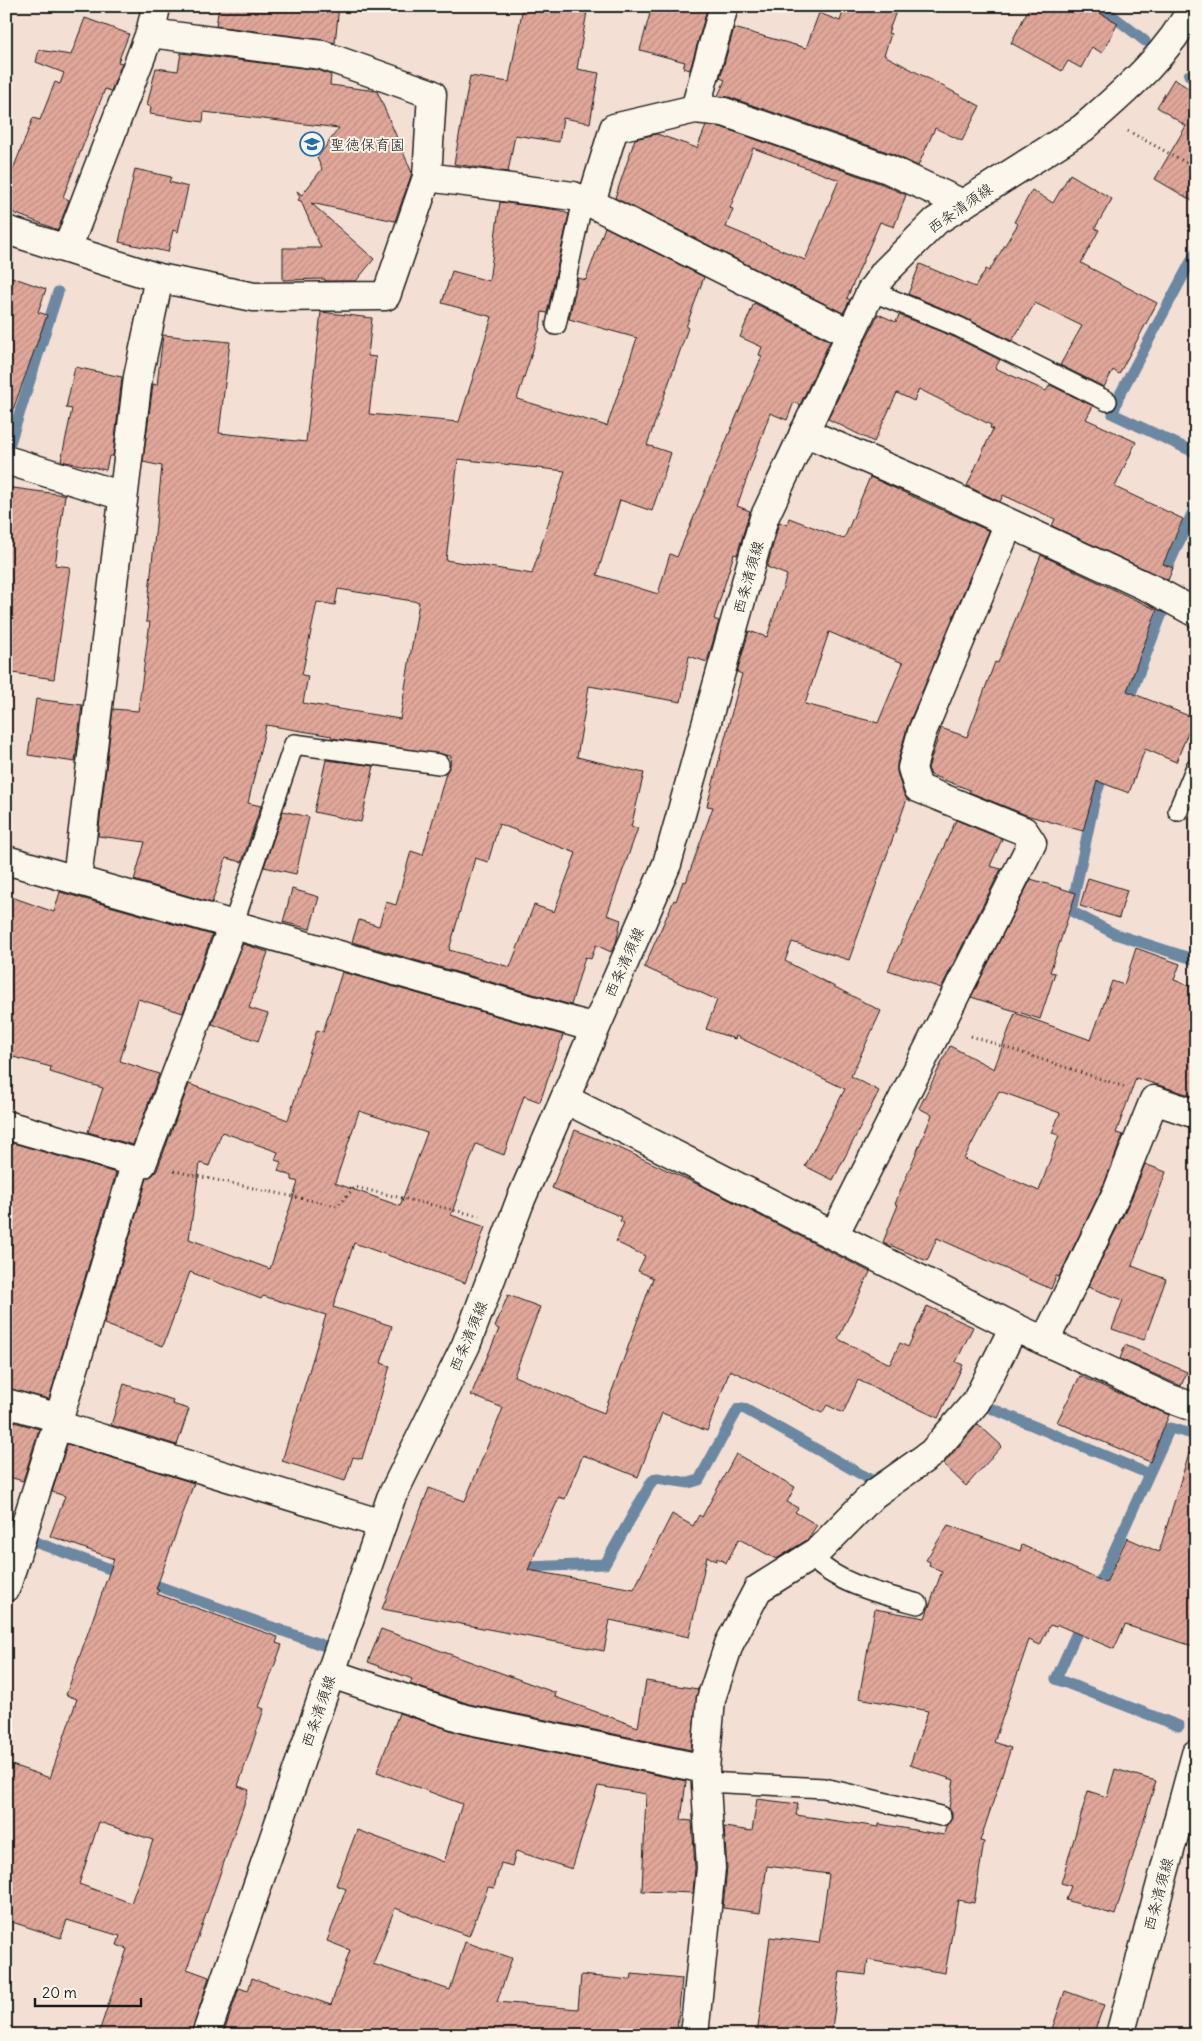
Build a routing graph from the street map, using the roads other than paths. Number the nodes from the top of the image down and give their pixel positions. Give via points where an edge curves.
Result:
1 (154, 6) edge
2 (724, 6) edge
3 (1193, 6) edge
4 (150, 33) junction
5 (695, 109) junction
6 (428, 177) junction
7 (587, 202) junction
8 (962, 204) junction
9 (6, 230) edge
10 (67, 249) junction
11 (159, 278) junction
12 (871, 291) junction
13 (556, 325) dead end
14 (850, 334) junction
15 (1106, 401) dead end
16 (804, 432) junction
17 (6, 460) edge
18 (123, 496) junction
19 (1009, 522) junction
20 (1196, 613) edge
21 (439, 764) dead end
22 (1196, 767) edge
23 (1178, 811) dead end
24 (6, 860) edge
25 (78, 879) junction
26 (233, 925) junction
27 (595, 1028) junction
28 (565, 1098) junction
29 (1196, 1114) edge
30 (6, 1125) edge
31 (139, 1163) junction
32 (834, 1235) junction
33 (1014, 1327) junction
34 (1044, 1341) junction
35 (6, 1403) edge
36 (1196, 1408) edge
37 (58, 1421) junction
38 (382, 1524) junction
39 (810, 1556) junction
40 (6, 1587) edge
41 (918, 1604) dead end
42 (332, 1674) junction
43 (1196, 1754) edge
44 (706, 1775) junction
45 (941, 1816) dead end
46 (206, 2035) edge
47 (694, 2035) edge
48 (1120, 2035) edge

1 - 4 street
2 - 5 street
3 - 8 street, 西条清須線 via 1182,27 1139,77 1083,128
4 - 6 street via 322,55 432,94
4 - 10 street
5 - 7 street via 614,128
5 - 8 street via 724,112 879,166
6 - 7 street via 573,196
6 - 11 street via 386,296 254,297
7 - 13 lane
7 - 14 street
8 - 12 street, 西条清須線 via 936,221 885,272
9 - 10 street
10 - 11 street
11 - 18 street via 138,376
12 - 14 street, 西条清須線
12 - 15 lane via 959,327
14 - 16 street, 西条清須線
16 - 19 street
16 - 27 street, 西条清須線 via 764,518 667,864
17 - 18 street
18 - 25 street
19 - 20 street
19 - 32 street via 922,732 912,768 918,788 1024,832 1032,843
21 - 26 lane via 294,744
22 - 23 lane
24 - 25 street
25 - 26 street
26 - 27 street
26 - 31 street
27 - 28 street, 西条清須線
28 - 32 street
28 - 38 street, 西条清須線 via 466,1345 391,1498
29 - 34 street via 1154,1100 1118,1190
30 - 31 street
31 - 37 street
32 - 33 street
33 - 34 street
33 - 39 street via 976,1402 932,1453 874,1494
34 - 36 street
35 - 37 street
37 - 38 street
37 - 40 street
38 - 42 street, 西条清須線
39 - 41 lane via 819,1566 840,1578
39 - 44 street via 758,1589 730,1644 710,1699
42 - 44 street via 465,1719
42 - 46 street, 西条清須線
43 - 48 street, 西条清須線
44 - 45 lane via 824,1788
44 - 47 street via 711,1868

